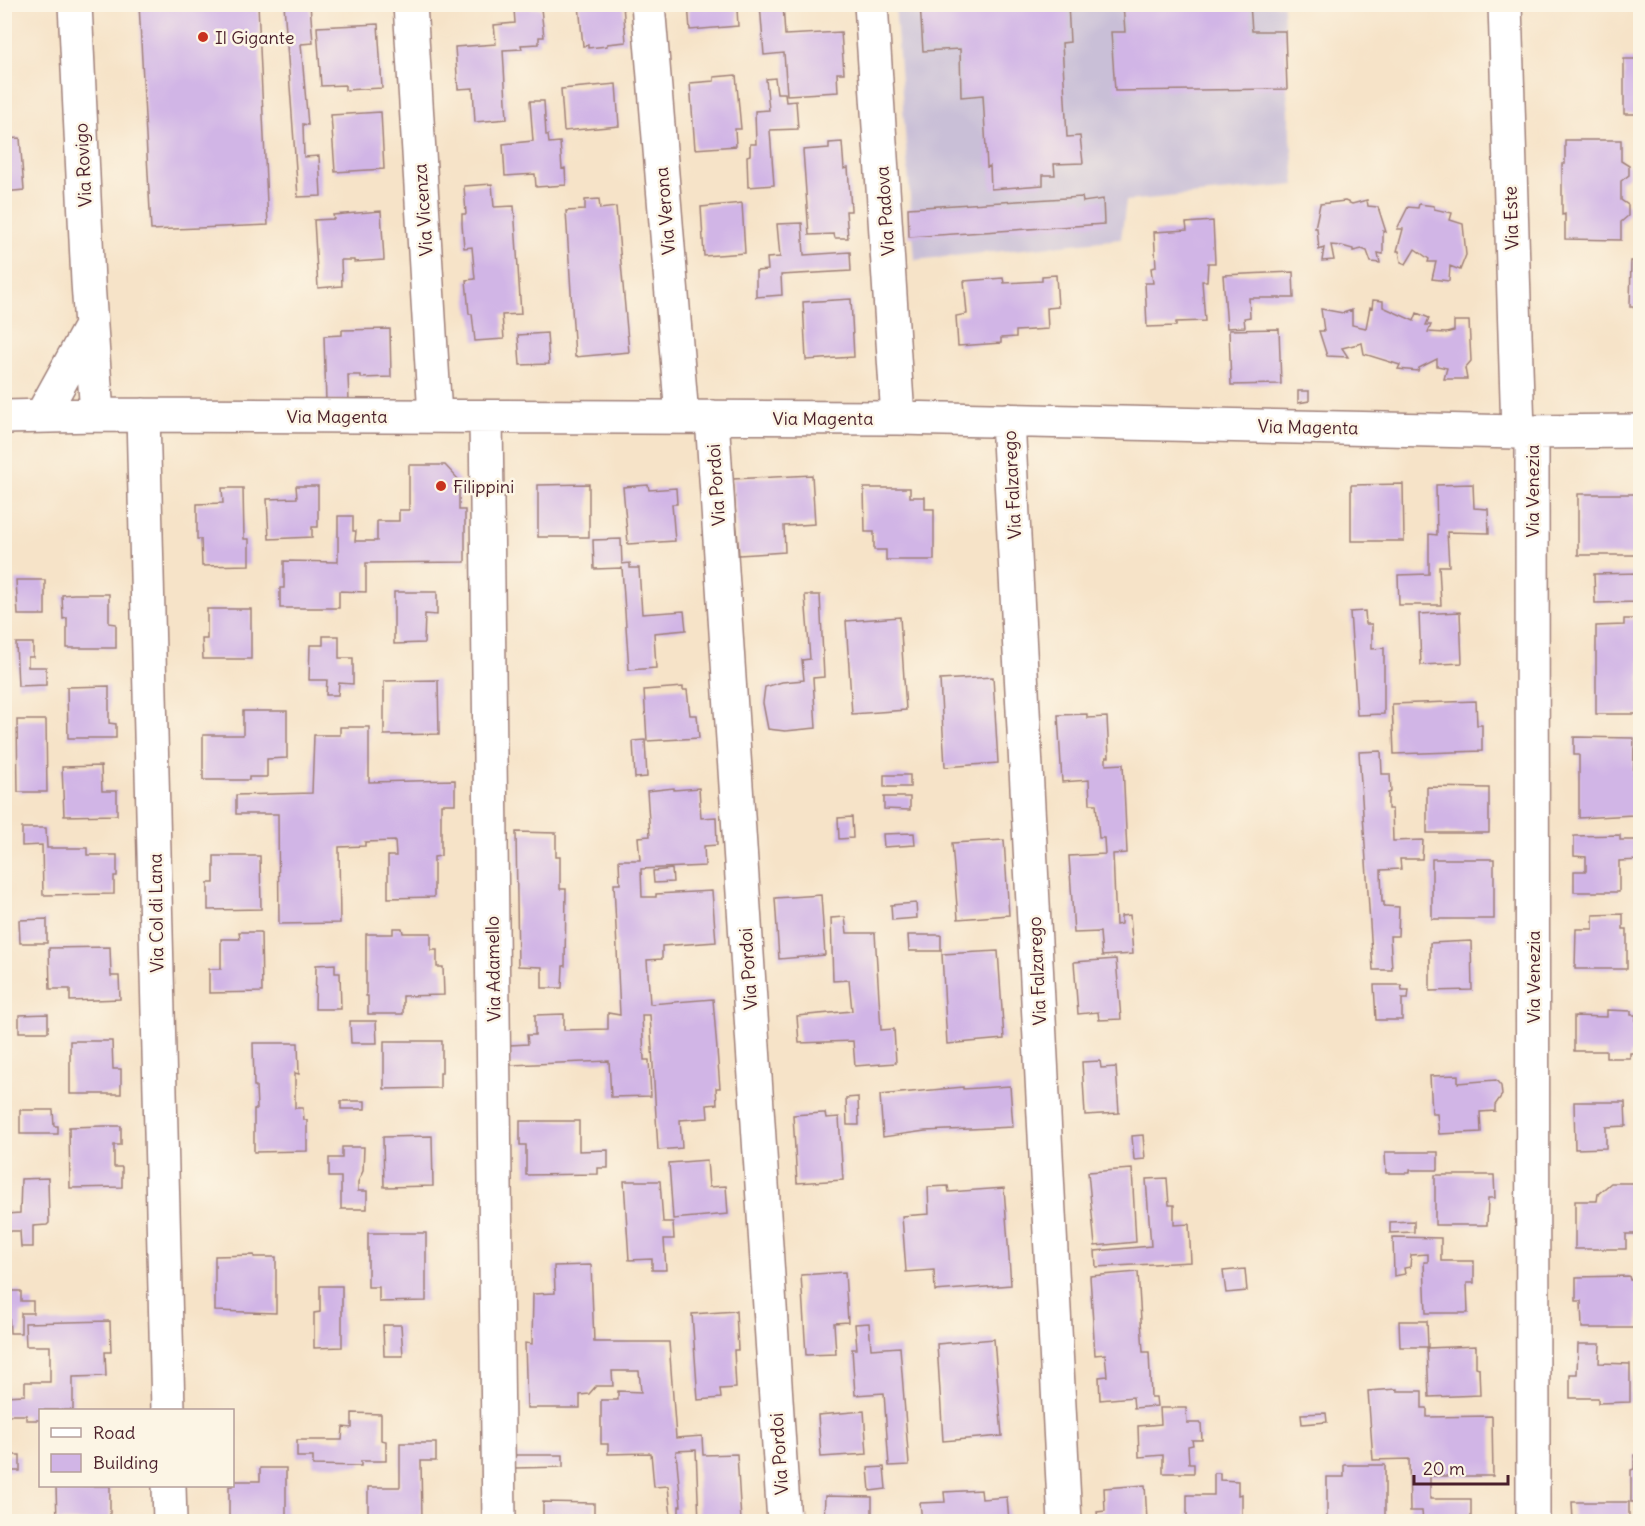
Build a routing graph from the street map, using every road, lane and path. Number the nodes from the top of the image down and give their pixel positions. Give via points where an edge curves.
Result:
1 (75, 4) edge
2 (410, 4) edge
3 (648, 4) edge
4 (872, 4) edge
5 (1505, 4) edge
6 (92, 326) junction
7 (42, 415) junction
8 (97, 415) junction
9 (143, 415) junction
10 (435, 416) junction
11 (4, 417) edge
12 (486, 417) junction
13 (697, 417) junction
14 (898, 418) junction
15 (1008, 420) junction
16 (1641, 431) edge
17 (1525, 432) junction
18 (168, 1409) edge
19 (170, 1487) edge
20 (170, 1521) edge
21 (499, 1521) edge
22 (783, 1521) edge
23 (1065, 1521) edge
24 (1533, 1521) edge

1 - 6 street, Via Rovigo
2 - 10 street, Via Vicenza
3 - 13 street, Via Verona
4 - 14 street, Via Padova
5 - 17 street, Via Este
6 - 7 street
6 - 8 street, Via Rovigo
7 - 8 street, Via Magenta
7 - 11 street, Via Magenta
8 - 9 street, Via Magenta
9 - 10 street, Via Magenta
9 - 18 street, Via Col di Lana
10 - 12 street, Via Magenta
12 - 13 street, Via Magenta
12 - 21 street, Via Adamello
13 - 14 street, Via Magenta
13 - 22 street, Via Pordoi
14 - 15 street, Via Magenta
15 - 17 street, Via Magenta
15 - 23 street, Via Falzarego
16 - 17 street, Via Magenta
17 - 24 street, Via Venezia
19 - 20 street

